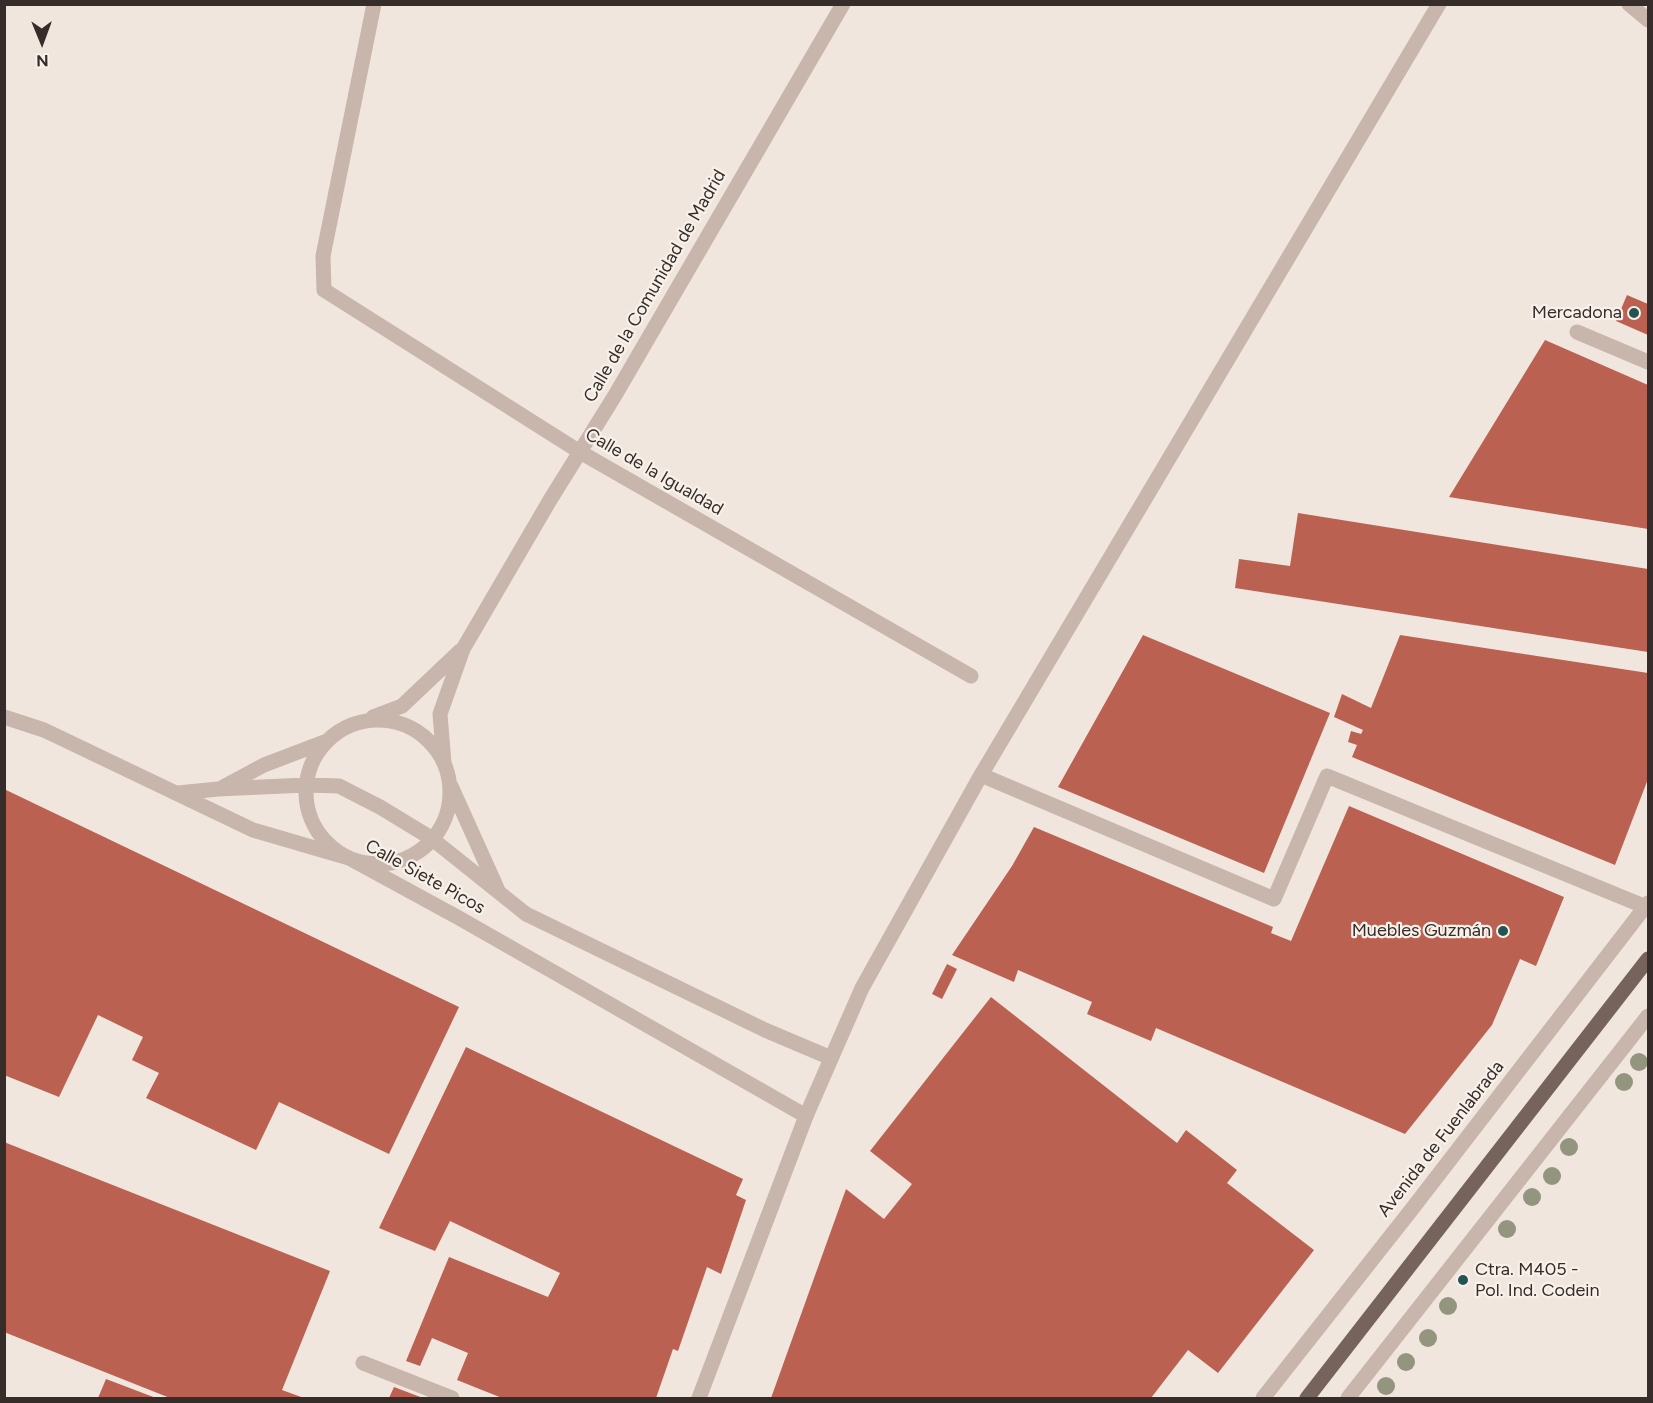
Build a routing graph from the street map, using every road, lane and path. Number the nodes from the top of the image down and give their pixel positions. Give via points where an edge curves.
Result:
1 (374, 4) edge
2 (843, 4) edge
3 (1439, 4) edge
4 (1629, 4) edge
5 (1648, 20) edge
6 (1577, 332) dead end
7 (1648, 362) edge
8 (580, 452) junction
9 (463, 649) junction
10 (971, 676) dead end
11 (4, 717) edge
12 (361, 721) junction
13 (327, 741) junction
14 (444, 763) junction
15 (981, 775) junction
16 (450, 784) junction
17 (306, 785) junction
18 (218, 789) junction
19 (177, 793) junction
20 (431, 838) junction
21 (349, 858) junction
22 (498, 890) junction
23 (1647, 905) edge
24 (1648, 959) edge
25 (1648, 1016) edge
26 (831, 1058) junction
27 (806, 1116) junction
28 (363, 1363) dead end
29 (452, 1398) edge
30 (699, 1398) edge
31 (1263, 1398) edge
32 (1307, 1398) edge
33 (1348, 1398) edge

1 - 8 street, Calle de la Igualdad via 322,256 324,290
2 - 8 street, Calle de la Comunidad de Madrid
3 - 15 street
4 - 5 street
6 - 7 street
8 - 9 street, Calle de la Comunidad de Madrid
8 - 10 street, Calle de la Igualdad
9 - 12 street via 402,706
9 - 14 street via 440,714
11 - 19 street, Calle Siete Picos via 44,730
12 - 13 street
12 - 14 street via 386,720 410,727 430,742
13 - 17 street via 312,761
13 - 18 street via 264,765
14 - 16 street
15 - 23 street via 1274,899 1327,776
15 - 26 street via 862,988
16 - 20 street via 448,809 438,832
16 - 22 street
17 - 18 street
17 - 20 street via 339,786
17 - 21 street via 308,810 318,833
18 - 19 street
19 - 21 street, Calle Siete Picos via 254,830
20 - 21 street via 420,850 398,861 373,864
20 - 22 street
21 - 27 street, Calle Siete Picos
22 - 26 street via 526,914 754,1025
23 - 31 street, Avenida de Fuenlabrada
24 - 32 main road
25 - 33 street
26 - 27 street
27 - 30 street
28 - 29 street

